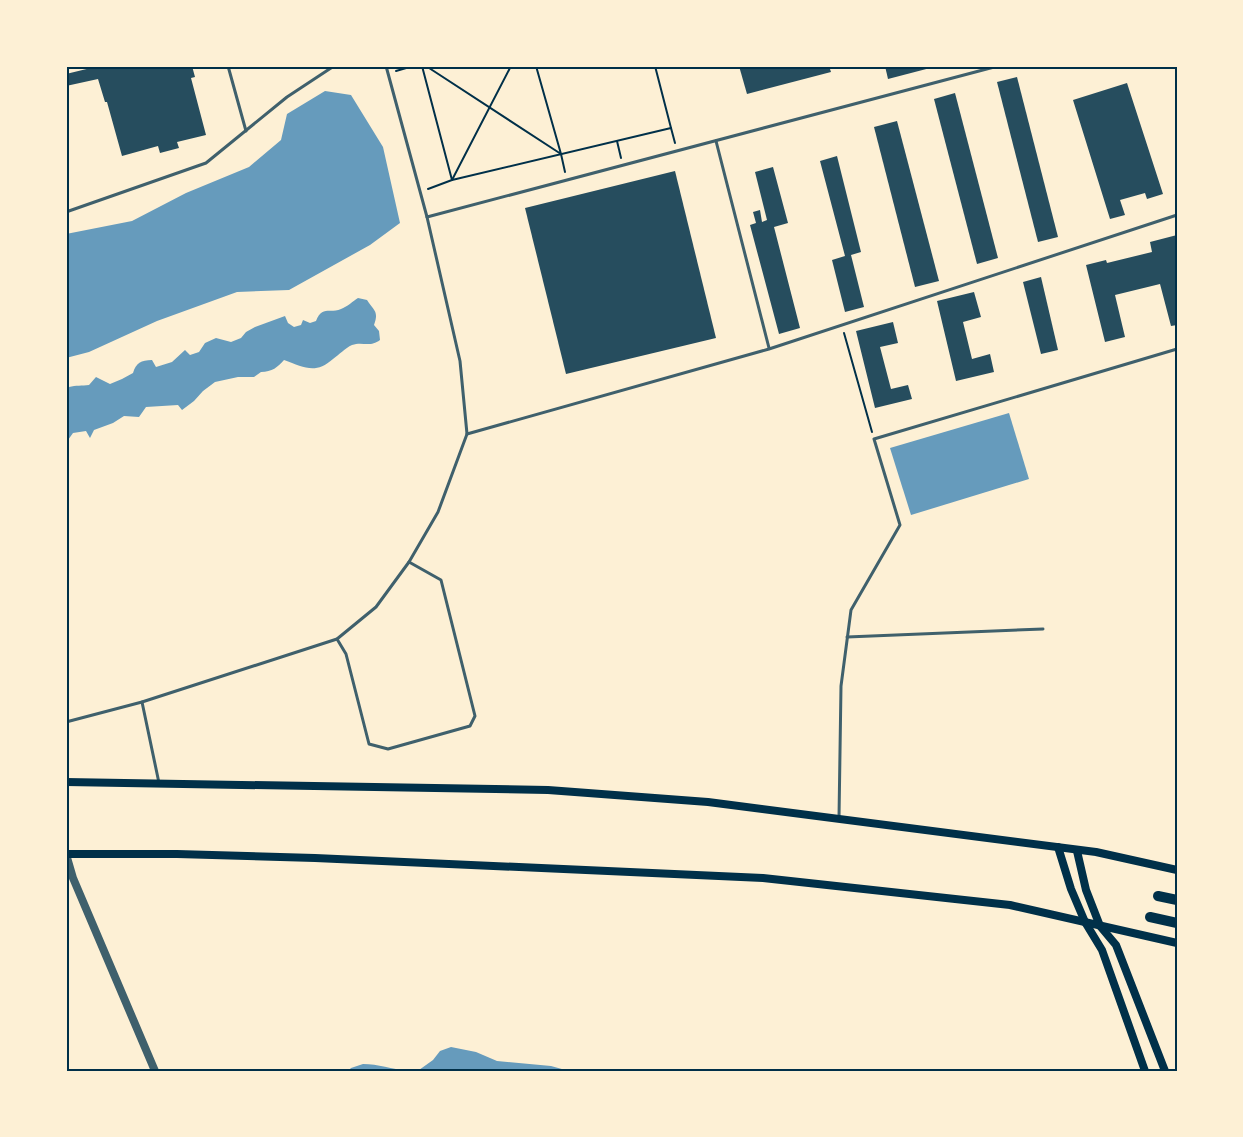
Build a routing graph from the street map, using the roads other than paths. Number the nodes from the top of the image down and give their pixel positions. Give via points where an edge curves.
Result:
1 (228, 66) edge
2 (334, 66) edge
3 (386, 66) edge
4 (998, 66) edge
5 (1176, 66) edge
6 (1177, 70) edge
7 (246, 131) junction
8 (716, 141) junction
9 (66, 212) edge
10 (1177, 215) edge
11 (427, 217) junction
12 (769, 349) junction
13 (1177, 349) edge
14 (467, 434) junction
15 (409, 562) junction
16 (1043, 629) dead end
17 (847, 637) junction
18 (337, 639) junction
19 (142, 702) junction
20 (66, 722) edge
21 (66, 782) edge
22 (159, 783) junction
23 (839, 819) junction
24 (1058, 847) junction
25 (1077, 851) junction
26 (66, 854) edge
27 (1177, 870) edge
28 (1158, 896) dead end
29 (1177, 900) edge
30 (1150, 917) dead end
31 (1085, 922) junction
32 (1177, 923) edge
33 (1100, 926) junction
34 (1177, 943) edge
35 (155, 1071) edge
36 (1145, 1071) edge
37 (1165, 1071) edge

1 - 7 lane
2 - 7 lane
3 - 11 lane
4 - 8 lane
5 - 6 lane
7 - 9 lane via 206,163
8 - 11 lane
8 - 12 lane
10 - 12 lane
11 - 14 lane via 460,361
12 - 14 lane
13 - 17 lane via 874,439 900,525 851,610
14 - 15 lane via 438,512
15 - 18 lane via 376,607
15 - 18 lane via 441,580 475,716 470,726 388,748 369,744 346,654
16 - 17 lane
17 - 23 lane via 841,686
18 - 19 lane
19 - 20 lane
19 - 22 lane
21 - 22 main road
22 - 23 main road via 548,790 708,802
23 - 24 main road
24 - 25 main road
24 - 31 main road
25 - 27 main road
25 - 33 main road
26 - 31 main road via 315,858 763,878 1010,905
26 - 35 street
28 - 29 highway
30 - 32 highway
31 - 33 main road
31 - 36 main road via 1102,950
33 - 34 main road
33 - 37 main road via 1116,945

